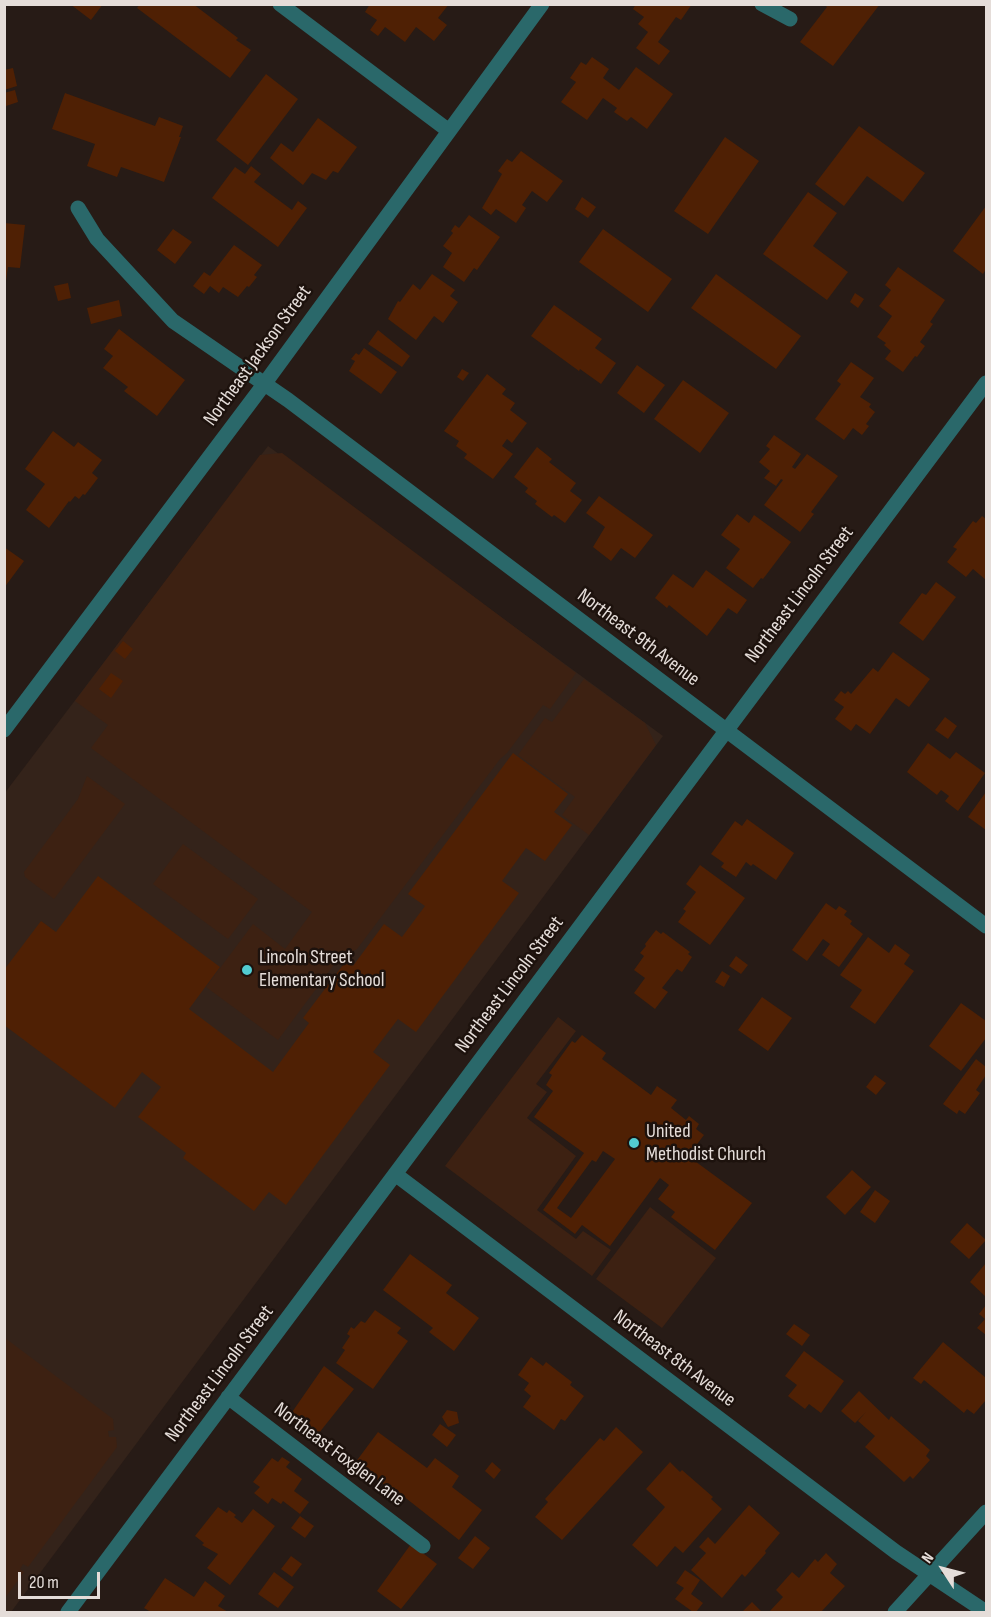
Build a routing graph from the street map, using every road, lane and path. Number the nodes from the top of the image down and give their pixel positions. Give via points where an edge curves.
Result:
1 (280, 4) edge
2 (542, 4) edge
3 (762, 4) edge
4 (790, 19) dead end
5 (449, 131) junction
6 (78, 208) dead end
7 (265, 382) junction
8 (987, 383) edge
9 (10, 711) edge
10 (4, 730) edge
11 (726, 730) junction
12 (987, 926) edge
13 (395, 1174) junction
14 (228, 1397) junction
15 (987, 1512) edge
16 (423, 1546) dead end
17 (930, 1575) junction
18 (68, 1612) edge
19 (895, 1612) edge
20 (986, 1612) edge

1 - 5 street
2 - 5 street, Northeast Jackson Street
3 - 4 street
5 - 7 street, Northeast Jackson Street
6 - 7 street, Northeast 9th Avenue via 97,239 173,321
7 - 9 street, Northeast Jackson Street
7 - 11 street, Northeast 9th Avenue
8 - 11 street, Northeast Lincoln Street
9 - 10 street, Northeast Jackson Street
11 - 12 street, Northeast 9th Avenue
11 - 13 street, Northeast Lincoln Street
13 - 14 street, Northeast Lincoln Street
13 - 17 street, Northeast 8th Avenue
14 - 16 street, Northeast Foxglen Lane
14 - 18 street, Northeast Lincoln Street
15 - 17 street
17 - 19 street
17 - 20 street, Northeast 8th Avenue

